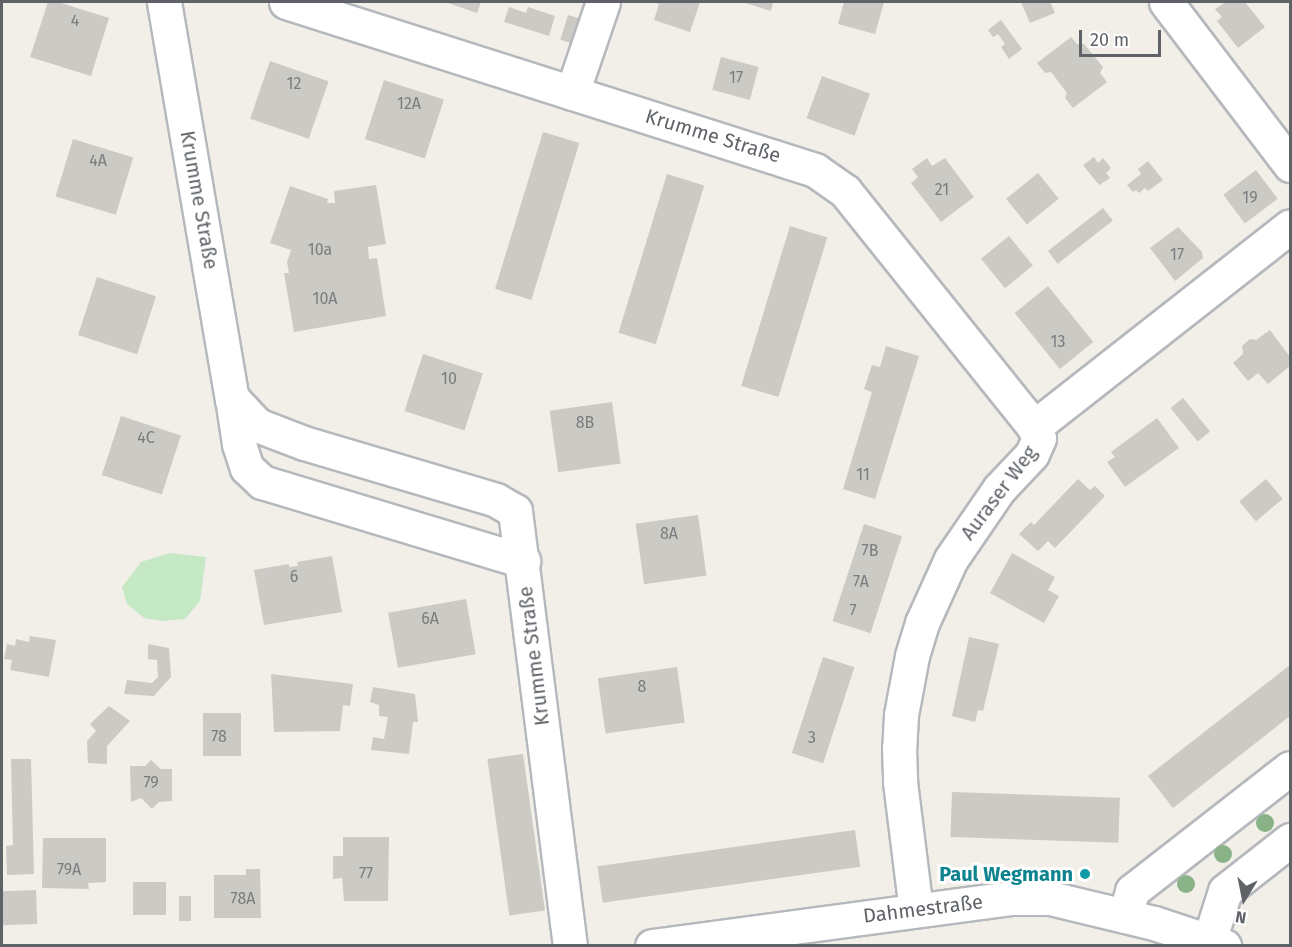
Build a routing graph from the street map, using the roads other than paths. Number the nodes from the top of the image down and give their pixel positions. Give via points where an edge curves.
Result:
1 (164, 2) edge
2 (286, 2) edge
3 (603, 2) edge
4 (1166, 2) edge
5 (572, 93) junction
6 (1290, 165) edge
7 (1290, 226) edge
8 (232, 398) junction
9 (1034, 427) junction
10 (523, 561) junction
11 (1290, 768) edge
12 (1290, 840) edge
13 (916, 910) junction
14 (1125, 916) junction
15 (1217, 943) edge
16 (570, 945) edge
17 (652, 945) edge

1 - 8 street, Krumme Straße
2 - 5 street, Krumme Straße
3 - 5 street
4 - 6 street
5 - 9 street, Krumme Straße via 790,160 815,170 845,191
7 - 9 street, Auraser Weg
8 - 10 street, Krumme Straße via 257,425 496,500 515,511
8 - 10 street, Krumme Straße via 247,468 262,482
9 - 13 street, Auraser Weg via 1039,438 1032,454 999,489 951,559 922,623 912,656 899,748
10 - 16 street, Krumme Straße
11 - 14 street via 1132,891
12 - 15 street via 1225,891
13 - 14 street, Dahmestraße via 1014,897 1050,898
13 - 17 street, Dahmestraße
14 - 15 street, Dahmestraße

